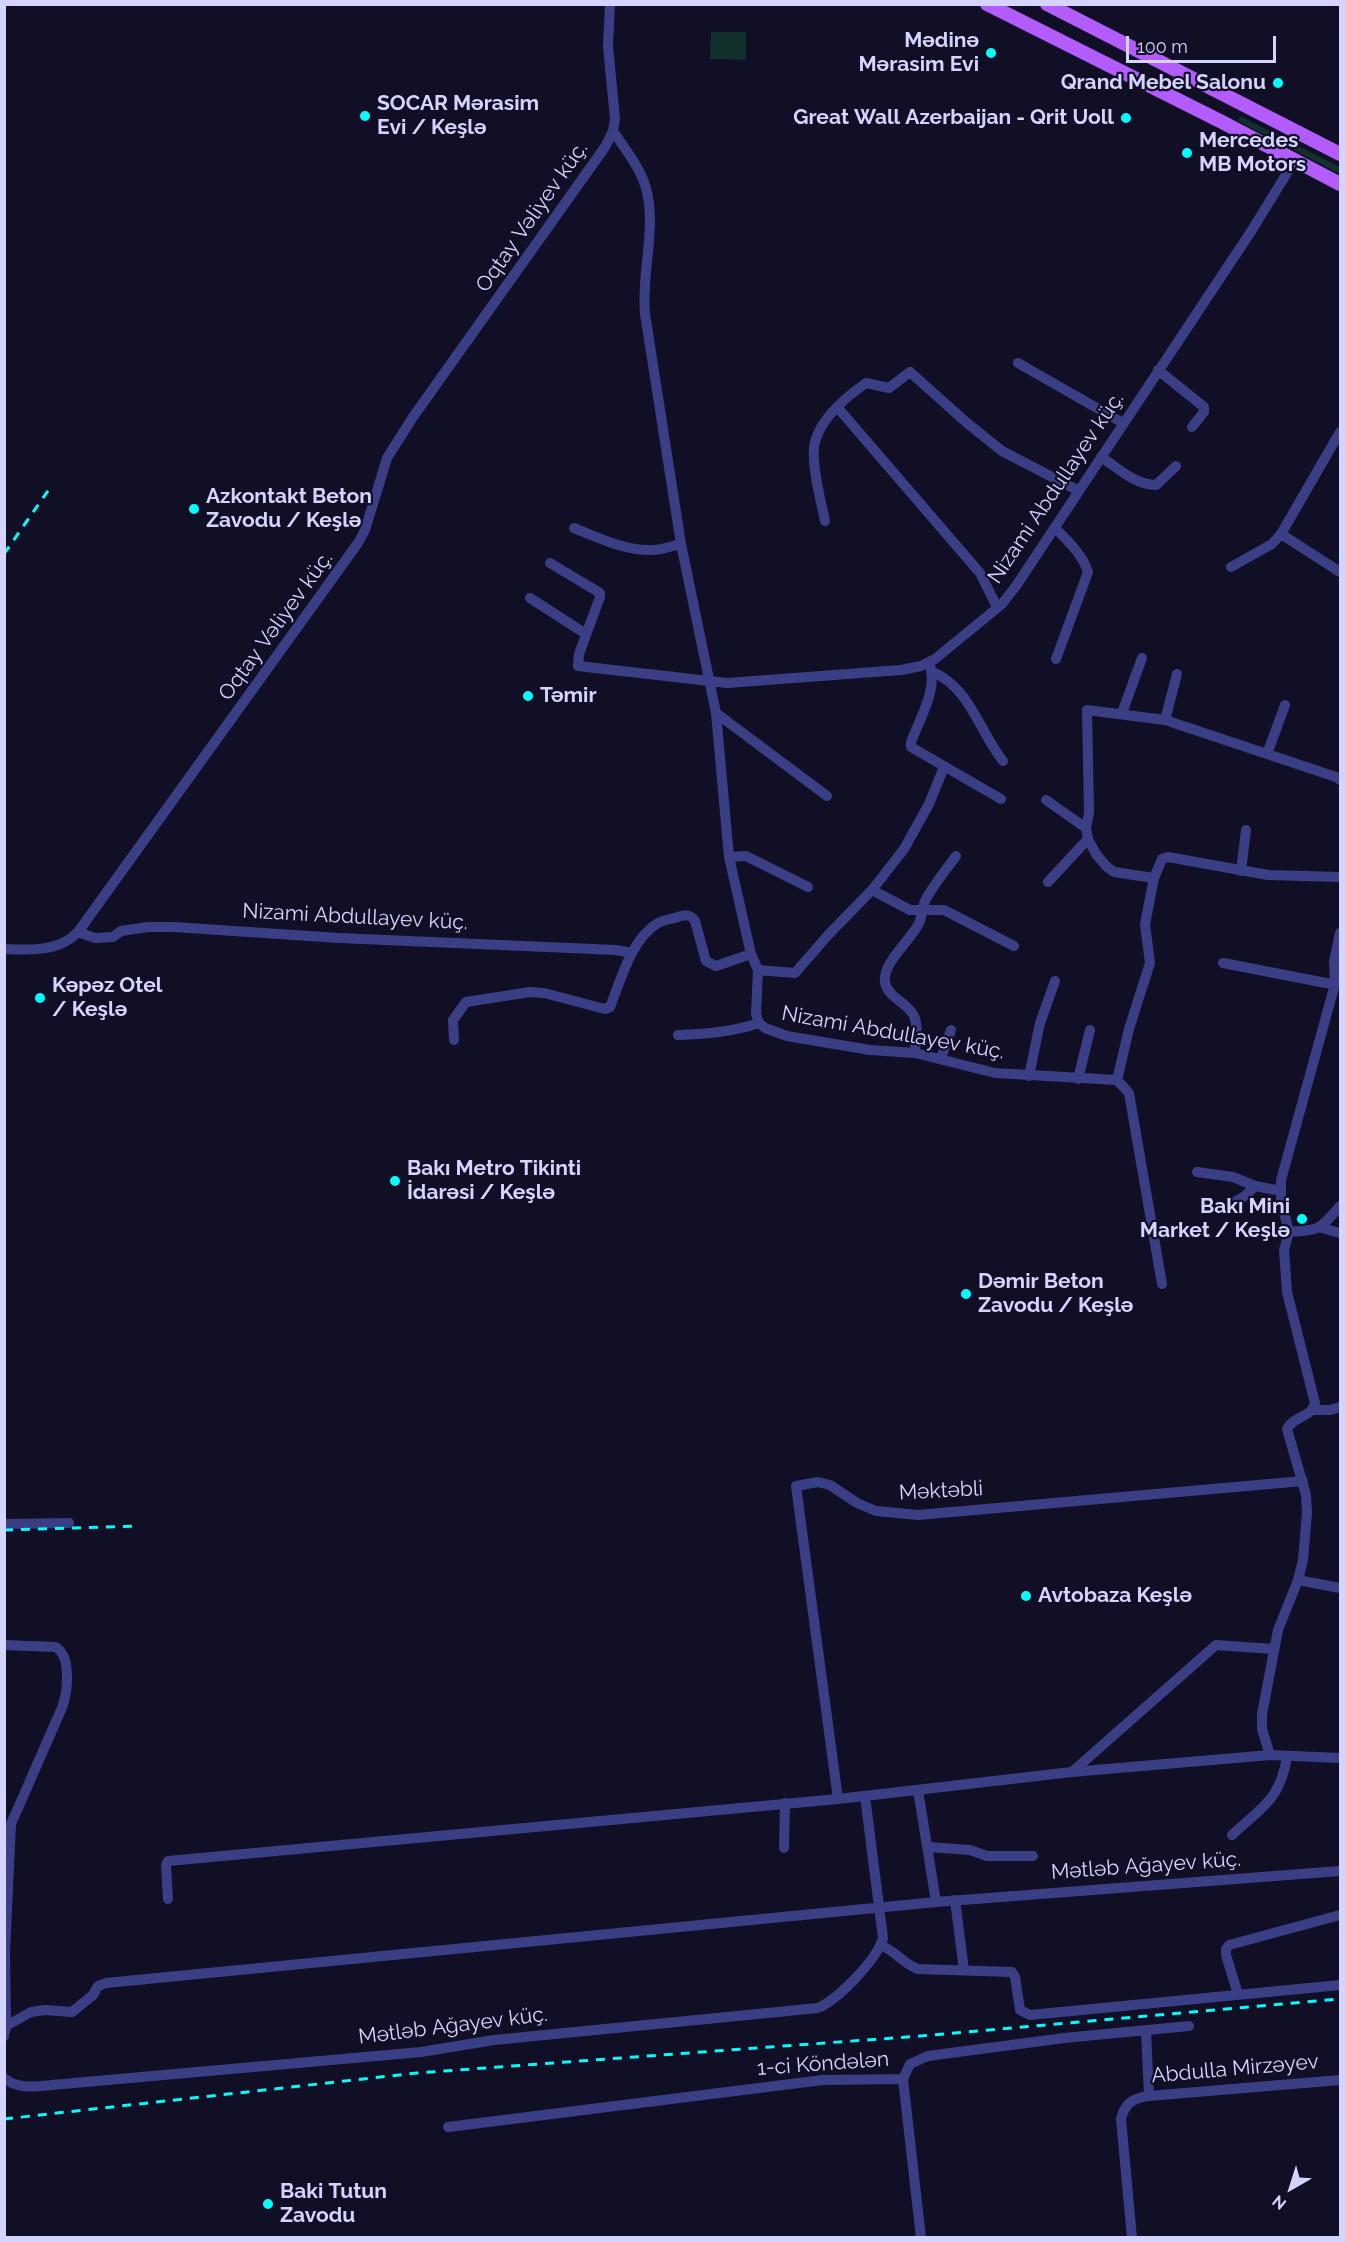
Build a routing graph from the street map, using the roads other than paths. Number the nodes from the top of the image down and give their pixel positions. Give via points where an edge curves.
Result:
1 (610, 4) edge
2 (987, 4) edge
3 (1047, 4) edge
4 (613, 131) junction
5 (1341, 154) edge
6 (1295, 160) junction
7 (1308, 166) junction
8 (1341, 178) edge
9 (1341, 184) edge
10 (1018, 363) dead end
11 (1158, 370) junction
12 (838, 408) junction
13 (1123, 423) junction
14 (1192, 428) dead end
15 (1341, 432) edge
16 (1101, 457) junction
17 (1176, 466) dead end
18 (1079, 491) junction
19 (825, 521) dead end
20 (574, 528) dead end
21 (1055, 528) junction
22 (1281, 534) junction
23 (681, 544) junction
24 (550, 563) dead end
25 (1230, 567) dead end
26 (1341, 572) edge
27 (531, 598) dead end
28 (998, 607) junction
29 (586, 634) junction
30 (1142, 658) dead end
31 (1056, 659) dead end
32 (931, 667) junction
33 (1177, 674) dead end
34 (710, 682) junction
35 (1285, 705) dead end
36 (716, 713) junction
37 (1122, 713) junction
38 (1165, 720) junction
39 (1267, 754) junction
40 (1003, 760) dead end
41 (944, 767) junction
42 (1341, 780) edge
43 (827, 796) dead end
44 (1001, 799) dead end
45 (1046, 801) dead end
46 (1246, 830) dead end
47 (1087, 833) junction
48 (956, 855) dead end
49 (729, 857) junction
50 (1241, 871) junction
51 (1341, 877) edge
52 (1154, 878) junction
53 (1048, 882) dead end
54 (808, 887) dead end
55 (872, 890) junction
56 (922, 910) junction
57 (78, 932) junction
58 (1341, 933) edge
59 (1014, 946) dead end
60 (4, 949) edge
61 (632, 953) junction
62 (751, 954) junction
63 (1223, 963) dead end
64 (758, 970) junction
65 (1055, 981) dead end
66 (1338, 984) edge
67 (759, 1023) junction
68 (951, 1030) dead end
69 (1089, 1030) dead end
70 (678, 1035) dead end
71 (454, 1040) dead end
72 (915, 1053) junction
73 (941, 1058) junction
74 (1029, 1076) junction
75 (1078, 1079) junction
76 (1117, 1080) junction
77 (1197, 1172) dead end
78 (1255, 1186) junction
79 (1281, 1191) junction
80 (1236, 1202) dead end
81 (1341, 1206) edge
82 (1322, 1228) junction
83 (1289, 1232) junction
84 (1341, 1233) edge
85 (1162, 1284) dead end
86 (1341, 1407) edge
87 (1314, 1410) junction
88 (1303, 1481) junction
89 (69, 1523) dead end
90 (4, 1524) edge
91 (1298, 1580) junction
92 (1341, 1588) edge
93 (4, 1645) edge
94 (1273, 1649) junction
95 (1270, 1755) junction
96 (1287, 1757) junction
97 (1341, 1758) edge
98 (1071, 1772) junction
99 (918, 1790) junction
100 (866, 1796) junction
101 (838, 1799) junction
102 (785, 1803) junction
103 (1232, 1835) dead end
104 (928, 1847) junction
105 (784, 1848) dead end
106 (1033, 1856) dead end
107 (1341, 1871) edge
108 (168, 1899) dead end
109 (955, 1900) junction
110 (936, 1902) junction
111 (880, 1908) junction
112 (1341, 1916) edge
113 (881, 1945) junction
114 (964, 1970) junction
115 (1341, 1985) edge
116 (1238, 1994) junction
117 (1189, 2026) dead end
118 (5, 2031) edge
119 (1146, 2031) junction
120 (4, 2078) edge
121 (903, 2079) junction
122 (1341, 2080) edge
123 (1149, 2096) junction
124 (448, 2127) dead end
125 (921, 2238) edge
126 (1132, 2238) edge

1 - 4 street, Oqtay Vəliyev küç.
2 - 6 main road
3 - 5 main road
4 - 23 street, Nizami Abdullayev küç. via 640,173 651,213 643,293
4 - 57 street, Oqtay Vəliyev küç. via 387,458 365,530 349,557
6 - 7 main road
6 - 11 street, Nizami Abdullayev küç.
7 - 8 main road
7 - 9 main road
10 - 13 street
11 - 13 street, Nizami Abdullayev küç.
11 - 14 street via 1204,407
12 - 18 street via 866,383 889,388 910,372 1002,451
12 - 19 street via 825,421 814,443
12 - 28 street via 980,573
13 - 16 street, Nizami Abdullayev küç.
15 - 22 street
16 - 17 street via 1146,485 1156,485
16 - 18 street, Nizami Abdullayev küç.
18 - 21 street, Nizami Abdullayev küç.
20 - 23 street via 634,549 654,550
21 - 28 street, Nizami Abdullayev küç.
21 - 31 street via 1074,547 1088,572
22 - 25 street via 1272,544
22 - 26 street
23 - 34 street, Nizami Abdullayev küç.
24 - 29 street via 600,593
27 - 29 street
28 - 32 street, Nizami Abdullayev küç.
29 - 34 street via 578,666
30 - 37 street
32 - 34 street, Nizami Abdullayev küç. via 749,683
32 - 40 street via 967,701 989,744
32 - 41 street via 932,686 910,745
33 - 38 street
34 - 36 street, Nizami Abdullayev küç.
35 - 39 street
36 - 43 street
36 - 49 street, Nizami Abdullayev küç.
37 - 38 street
37 - 47 street via 1087,710
38 - 39 street
39 - 42 street
41 - 44 street
41 - 55 street via 917,828
45 - 47 street
46 - 50 street
47 - 52 street via 1096,854 1114,872
47 - 53 street
48 - 56 street
49 - 54 street via 746,856
49 - 62 street, Nizami Abdullayev küç.
50 - 51 street via 1290,877
50 - 52 street via 1168,856
52 - 76 street via 1145,924 1150,963
55 - 56 street via 899,906
55 - 64 street via 795,973
56 - 59 street via 944,910
56 - 72 street via 919,923 885,975 888,990 913,1014
57 - 60 street, Oqtay Vəliyev küç. via 61,945
57 - 61 street, Nizami Abdullayev küç. via 95,938 148,927 174,927
58 - 66 street via 1335,961
61 - 62 street via 659,922 687,914 695,921 706,961 711,965
61 - 71 street via 610,1007 605,1010 544,993 466,1002 453,1020
62 - 64 street, Nizami Abdullayev küç.
63 - 66 street
64 - 67 street, Nizami Abdullayev küç.
65 - 74 street via 1040,1023
66 - 79 street
67 - 70 street via 717,1034
67 - 72 street, Nizami Abdullayev küç. via 787,1036
68 - 73 street
69 - 75 street
72 - 73 street, Nizami Abdullayev küç.
73 - 74 street, Nizami Abdullayev küç. via 978,1070
74 - 75 street, Nizami Abdullayev küç.
75 - 76 street, Nizami Abdullayev küç.
76 - 85 street via 1129,1093
77 - 78 street via 1233,1177
78 - 79 street
78 - 80 street
79 - 83 street
81 - 82 street
82 - 83 street
82 - 84 street
83 - 87 street via 1284,1250 1287,1292
86 - 87 street
87 - 88 street via 1295,1419 1287,1429
88 - 91 street via 1307,1513
88 - 101 street, Məktəbli via 918,1515 876,1511 818,1482 796,1485
89 - 90 street
91 - 92 street
91 - 94 street
93 - 118 street, Mətləb Ağayev küç. via 55,1647 64,1655 66,1664 64,1703 11,1824
94 - 95 street via 1262,1714
94 - 98 street via 1216,1645
95 - 96 street
95 - 98 street
96 - 97 street
96 - 103 street, Mətləb Ağayev küç. via 1284,1777 1273,1797
98 - 99 street
99 - 100 street
99 - 104 street
100 - 101 street
100 - 111 street
101 - 102 street
102 - 105 street
102 - 108 street via 168,1861
104 - 106 street, Mətləb Ağayev küç. via 970,1850 987,1856
104 - 110 street
107 - 109 street, Mətləb Ağayev küç.
109 - 110 street, Mətləb Ağayev küç.
109 - 114 street
110 - 111 street, Mətləb Ağayev küç.
111 - 113 street
111 - 118 street, Mətləb Ağayev küç. via 106,1983 72,2012 31,2012
112 - 116 street via 1229,1945 1226,1955
113 - 114 street via 911,1967
113 - 120 street, Mətləb Ağayev küç. via 846,1989 818,2008 494,2040 421,2052 53,2085 24,2087
114 - 116 street via 1012,1972 1020,2010 1030,2015
115 - 116 street
117 - 119 street, 1-ci Köndələn
119 - 121 street, 1-ci Köndələn via 928,2056 910,2064
119 - 123 street
121 - 124 street, 1-ci Köndələn via 823,2080
121 - 125 street
122 - 123 street, Abdulla Mirzəyev
123 - 126 street, Abdulla Mirzəyev via 1130,2101 1121,2119

